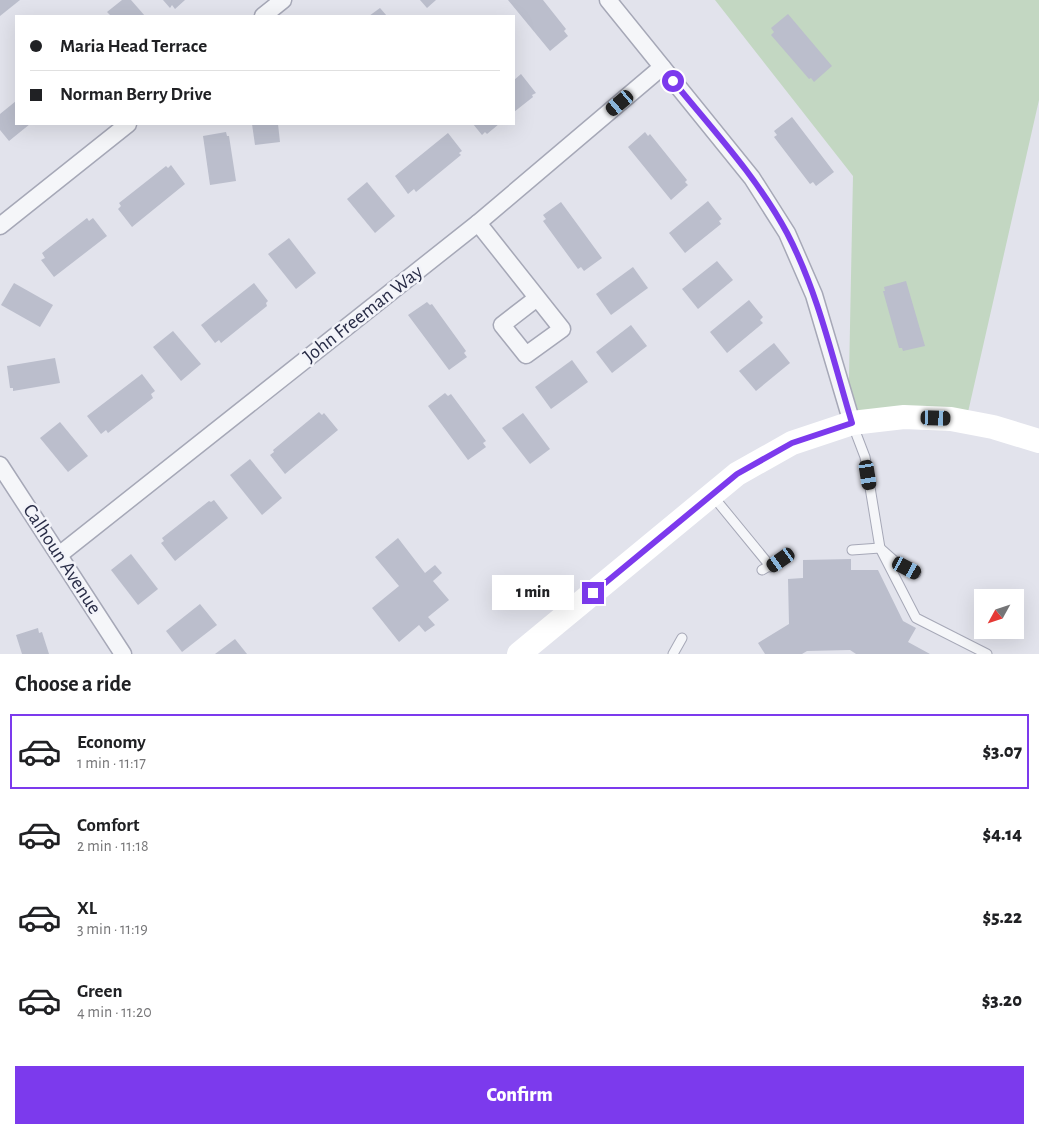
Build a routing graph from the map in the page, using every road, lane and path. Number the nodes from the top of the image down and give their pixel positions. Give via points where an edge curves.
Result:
1 (283, 0) edge
2 (608, 0) edge
3 (264, 15) edge
4 (662, 67) junction
5 (127, 125) edge
6 (478, 222) junction
7 (0, 226) edge
8 (537, 298) dead end
9 (852, 423) junction
10 (1039, 441) edge
11 (0, 465) edge
12 (712, 494) junction
13 (880, 548) junction
14 (852, 550) dead end
15 (59, 555) junction
16 (781, 560) dead end
17 (771, 567) junction
18 (762, 570) dead end
19 (916, 573) dead end
20 (682, 638) dead end
21 (123, 654) edge
22 (518, 654) edge
23 (673, 654) edge
24 (986, 654) edge

1 - 3 street
2 - 4 street
4 - 6 street, John Freeman Way
4 - 9 street via 752,178 787,233 814,296
5 - 7 street
6 - 8 street
6 - 15 street, John Freeman Way
9 - 10 main road via 904,417 952,419
9 - 12 main road via 792,443 737,474
9 - 13 lane via 866,457
11 - 15 street, Calhoun Avenue
12 - 17 lane
12 - 22 main road
13 - 14 lane
13 - 19 lane via 897,563
13 - 24 lane via 916,618
15 - 21 street, Calhoun Avenue
16 - 17 lane
17 - 18 lane
20 - 23 lane

